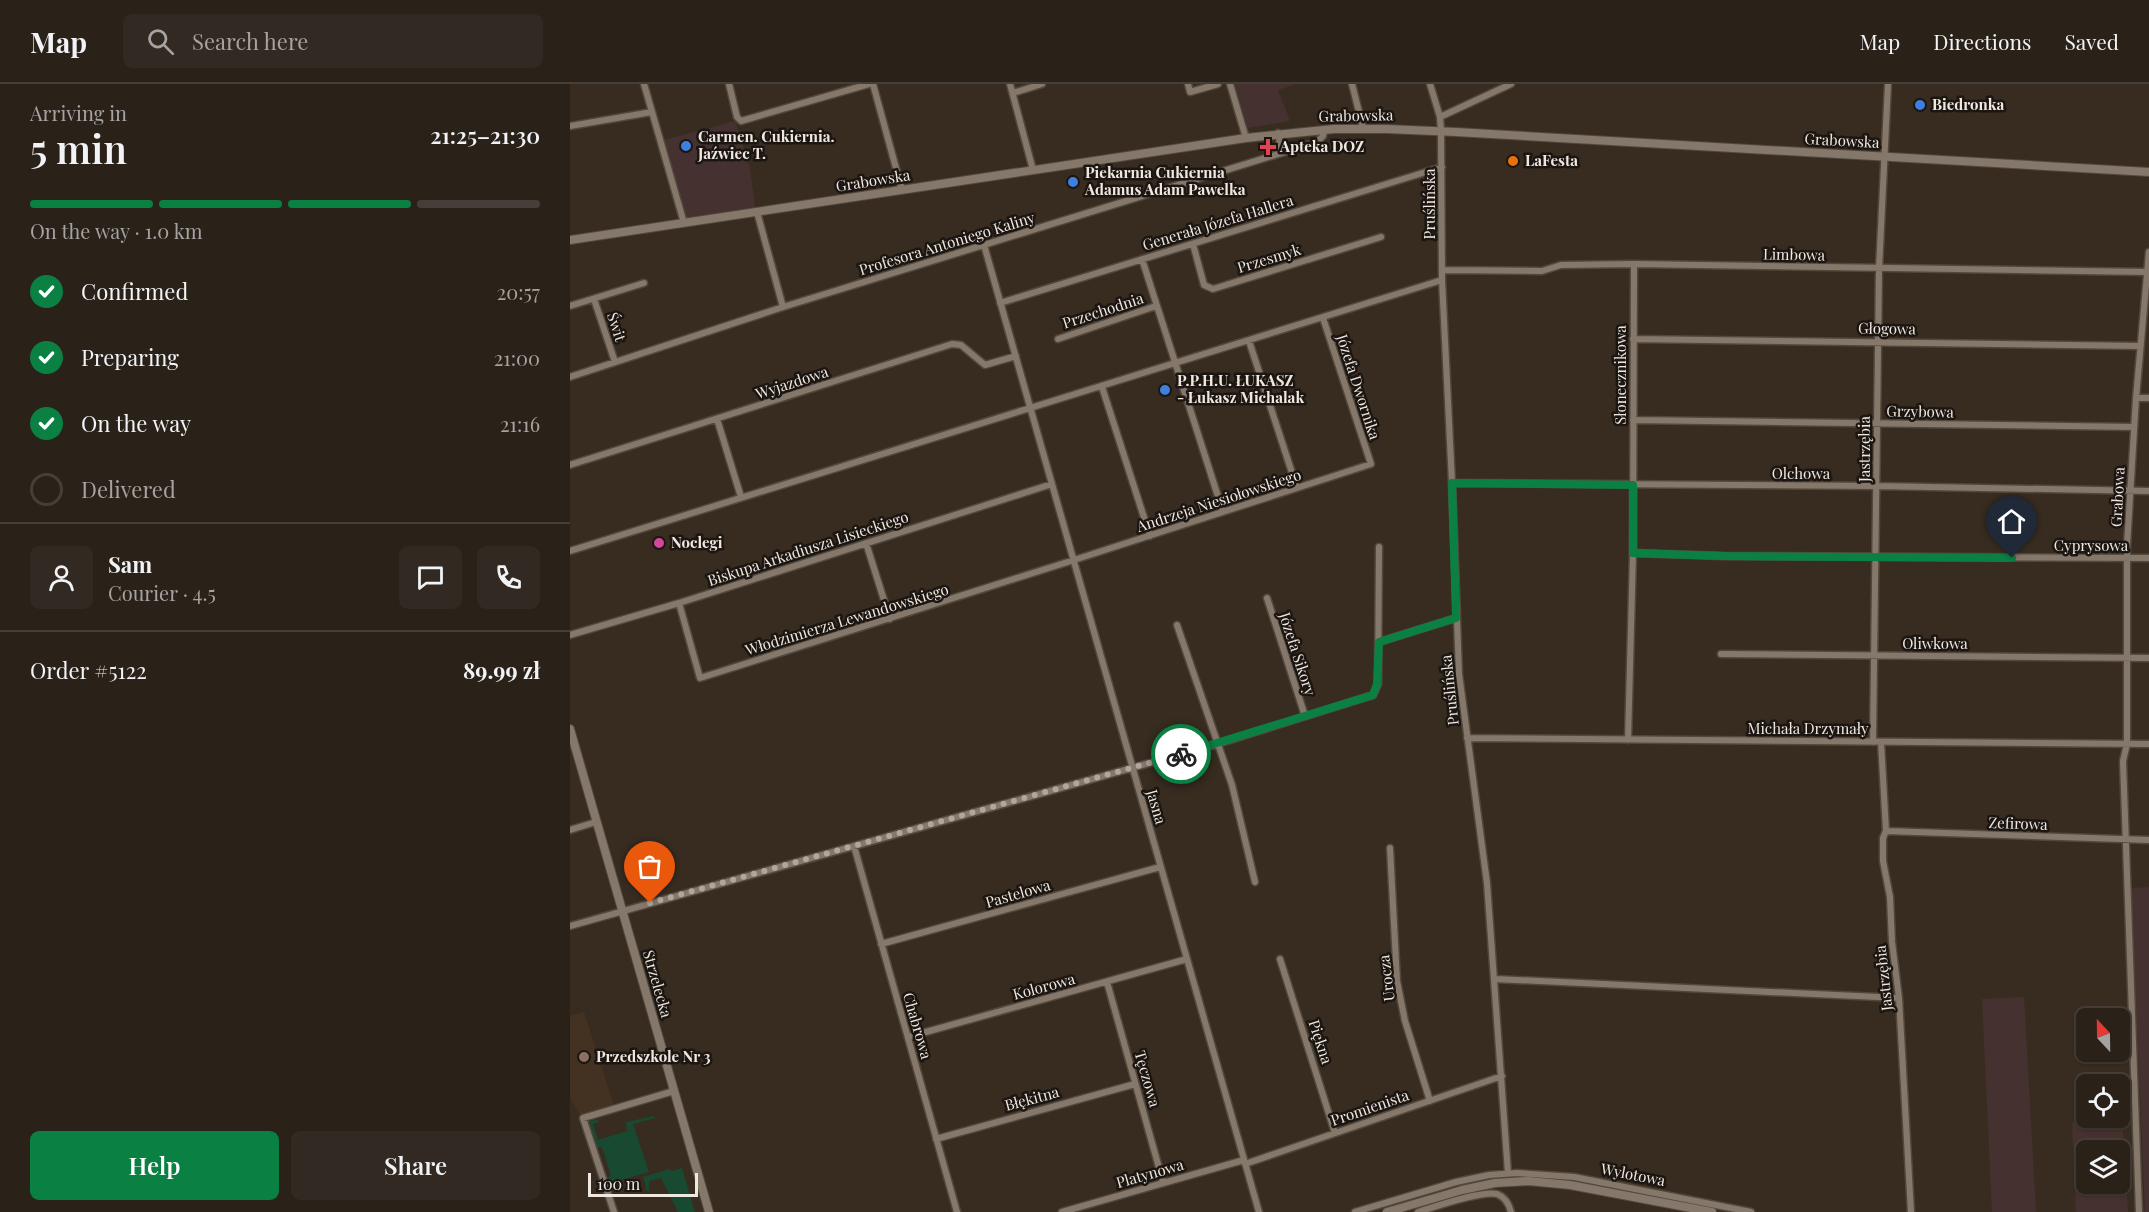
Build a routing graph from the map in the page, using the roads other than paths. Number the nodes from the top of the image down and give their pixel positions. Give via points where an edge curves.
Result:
1 (644, 84) edge
2 (729, 84) edge
3 (871, 84) edge
4 (1010, 84) edge
5 (1042, 84) edge
6 (1188, 84) edge
7 (1218, 84) edge
8 (1230, 84) edge
9 (1352, 84) edge
10 (1430, 84) edge
11 (1511, 84) edge
12 (1888, 84) edge
13 (1012, 93) junction
14 (652, 112) junction
15 (1440, 117) junction
16 (570, 126) edge
17 (1364, 128) junction
18 (1324, 129) junction
19 (1441, 131) junction
20 (1278, 133) junction
21 (1246, 138) junction
22 (1282, 153) junction
23 (1883, 157) junction
24 (1442, 167) junction
25 (1033, 170) junction
26 (2149, 172) edge
27 (902, 190) junction
28 (757, 212) junction
29 (684, 223) junction
30 (1381, 237) dead end
31 (570, 240) edge
32 (1193, 244) junction
33 (984, 245) junction
34 (2149, 252) edge
35 (1142, 259) junction
36 (1634, 264) junction
37 (1879, 269) junction
38 (1442, 270) junction
39 (2147, 272) junction
40 (1442, 280) junction
41 (644, 283) dead end
42 (594, 299) junction
43 (1000, 303) junction
44 (570, 306) edge
45 (1156, 306) junction
46 (783, 307) junction
47 (1323, 318) junction
48 (2146, 329) edge
49 (1058, 339) dead end
50 (1633, 339) junction
51 (1249, 341) junction
52 (1878, 341) junction
53 (2140, 346) junction
54 (1016, 356) junction
55 (615, 362) junction
56 (1175, 364) junction
57 (570, 376) edge
58 (1102, 387) junction
59 (2136, 398) junction
60 (2149, 398) edge
61 (1030, 408) junction
62 (717, 420) junction
63 (1633, 420) junction
64 (1877, 423) junction
65 (2134, 427) junction
66 (1371, 464) joint
67 (570, 465) edge
68 (1452, 483) junction
69 (1052, 484) junction
70 (1633, 485) junction
71 (1877, 486) junction
72 (1297, 488) junction
73 (2130, 491) junction
74 (2149, 491) edge
75 (741, 497) junction
76 (1223, 512) junction
77 (1150, 536) junction
78 (570, 541) edge
79 (866, 543) junction
80 (1379, 547) dead end
81 (571, 550) edge
82 (1633, 553) junction
83 (1874, 557) junction
84 (2127, 558) junction
85 (2149, 558) edge
86 (1074, 560) junction
87 (1267, 598) dead end
88 (679, 603) junction
89 (1456, 618) junction
90 (890, 619) junction
91 (1177, 625) dead end
92 (570, 635) edge
93 (1379, 642) junction
94 (1721, 654) dead end
95 (1874, 656) junction
96 (2127, 657) junction
97 (2149, 658) edge
98 (1305, 716) junction
99 (570, 729) edge
100 (1467, 738) junction
101 (1628, 740) junction
102 (1877, 742) junction
103 (1217, 744) junction
104 (2127, 744) junction
105 (2149, 744) edge
106 (1132, 768) junction
107 (596, 822) junction
108 (570, 830) edge
109 (1886, 831) junction
110 (2126, 840) junction
111 (2149, 840) edge
112 (854, 846) junction
113 (1390, 848) dead end
114 (1160, 867) junction
115 (1255, 882) dead end
116 (622, 911) junction
117 (570, 926) edge
118 (881, 944) junction
119 (1187, 959) junction
120 (1280, 959) dead end
121 (1495, 979) junction
122 (1107, 982) junction
123 (1899, 998) junction
124 (908, 1037) junction
125 (1502, 1076) junction
126 (1135, 1084) junction
127 (674, 1091) junction
128 (1430, 1101) junction
129 (1335, 1133) junction
130 (936, 1139) junction
131 (1245, 1162) junction
132 (1508, 1173) junction
133 (1163, 1182) junction
134 (614, 1212) edge
135 (709, 1212) edge
136 (957, 1212) edge
137 (1062, 1212) edge
138 (1259, 1212) edge
139 (1355, 1212) edge
140 (1387, 1212) edge
141 (1418, 1212) edge
142 (1511, 1212) edge
143 (1712, 1212) edge
144 (1751, 1212) edge
145 (1911, 1212) edge
146 (2139, 1212) edge

1 - 14 street
2 - 3 street via 741,121
3 - 27 street
4 - 13 street
5 - 13 street
6 - 7 street via 1190,92
8 - 21 street
9 - 17 street
10 - 15 street, Pruślińska
11 - 15 street
12 - 23 street, Jastrzębia
13 - 25 street
14 - 16 street
14 - 29 street
15 - 19 street, Pruślińska
17 - 18 street, Grabowska
17 - 19 street, Grabowska
18 - 20 street, Grabowska
18 - 22 street, Profesora Antoniego Kaliny via 1317,142
19 - 23 street, Grabowska
19 - 24 street, Pruślińska
20 - 21 street, Grabowska
20 - 22 street
21 - 25 street, Grabowska
22 - 33 street, Profesora Antoniego Kaliny
23 - 26 street, Grabowska
23 - 37 street, Jastrzębia
24 - 32 street, Generała Józefa Hallera
24 - 38 street, Pruślińska
25 - 27 street, Grabowska
27 - 28 street, Grabowska
28 - 29 street, Grabowska
28 - 46 street
29 - 31 street, Grabowska
30 - 32 street, Przesmyk via 1213,289 1204,285
32 - 35 street, Generała Józefa Hallera
33 - 43 street, Jasna
33 - 46 street, Profesora Antoniego Kaliny
34 - 39 street, Grabowa
35 - 43 street, Generała Józefa Hallera
35 - 45 street
36 - 37 street, Limbowa
36 - 38 street, Limbowa via 1561,265 1542,271
36 - 50 street, Słonecznikowa
37 - 39 street, Limbowa
37 - 52 street, Jastrzębia
38 - 40 street, Pruślińska
39 - 48 street, Grabowa
40 - 47 street
40 - 68 street, Pruślińska
41 - 42 street, Świt
42 - 44 street, Świt
42 - 55 street, Świt
43 - 54 street, Jasna
45 - 49 street, Przechodnia
45 - 56 street
46 - 55 street, Profesora Antoniego Kaliny
47 - 51 street
47 - 66 street, Józefa Dwornika
48 - 53 street, Grabowa
50 - 52 street, Głogowa
50 - 63 street, Słonecznikowa
51 - 56 street
51 - 72 street
52 - 53 street, Głogowa
52 - 64 street, Jastrzębia
53 - 59 street, Grabowa
54 - 61 street, Jasna
54 - 62 street, Wyjazdowa via 985,365 961,345 952,344
55 - 57 street, Profesora Antoniego Kaliny
56 - 58 street
56 - 76 street
58 - 61 street
58 - 77 street
59 - 60 street
59 - 65 street, Grabowa
61 - 69 street, Jasna
61 - 75 street
62 - 67 street, Wyjazdowa
62 - 75 street
63 - 64 street, Grzybowa
63 - 70 street, Słonecznikowa
64 - 65 street, Grzybowa
64 - 71 street, Jastrzębia
65 - 73 street, Grabowa
66 - 72 street, Andrzeja Niesiołowskiego
68 - 70 street, Olchowa
68 - 89 street, Pruślińska
69 - 79 street, Biskupa Arkadiusza Lisieckiego
69 - 86 street, Jasna
70 - 71 street, Olchowa
70 - 82 street
71 - 73 street, Olchowa
71 - 83 street, Jastrzębia
72 - 76 street, Andrzeja Niesiołowskiego
73 - 74 street, Olchowa
73 - 84 street, Grabowa
75 - 81 street
76 - 77 street, Andrzeja Niesiołowskiego
77 - 86 street, Andrzeja Niesiołowskiego
78 - 81 street
79 - 88 street, Biskupa Arkadiusza Lisieckiego
79 - 90 street
80 - 93 street
82 - 83 street, Cyprysowa
82 - 101 street
83 - 84 street, Cyprysowa
83 - 95 street, Jastrzębia
84 - 85 street, Cyprysowa
84 - 96 street, Grabowa
86 - 90 street, Włodzimierza Lewandowskiego
86 - 106 street, Jasna
87 - 98 street, Józefa Sikory
88 - 90 street, Włodzimierza Lewandowskiego via 700,678
88 - 92 street, Biskupa Arkadiusza Lisieckiego
89 - 93 street
89 - 100 street, Pruślińska
91 - 103 street
93 - 98 street via 1373,695
94 - 95 street, Oliwkowa
95 - 96 street, Oliwkowa
95 - 102 street, Jastrzębia
96 - 97 street, Oliwkowa
96 - 104 street, Grabowa
98 - 103 street
99 - 107 street, Strzelecka
100 - 101 street, Michała Drzymały
100 - 121 street, Pruślińska via 1482,840
101 - 102 street, Michała Drzymały
102 - 104 street, Michała Drzymały
102 - 109 street, Jastrzębia
103 - 106 street
103 - 115 street via 1238,806
104 - 105 street, Michała Drzymały
104 - 110 street, Grabowa via 2123,761
106 - 112 street
106 - 114 street, Jasna
107 - 108 street
107 - 116 street, Strzelecka
109 - 110 street, Zefirowa
109 - 123 street, Jastrzębia via 1883,861
110 - 111 street, Zefirowa
110 - 146 street, Grabowa
112 - 116 street
112 - 118 street, Chabrowa
113 - 128 street, Urocza via 1397,981
114 - 118 street, Pastelowa
114 - 119 street, Jasna
116 - 117 street
116 - 127 street, Strzelecka
118 - 124 street, Chabrowa
119 - 122 street, Kolorowa
119 - 131 street, Jasna
120 - 129 street, Piękna
121 - 123 street
121 - 125 street, Pruślińska
122 - 124 street, Kolorowa
122 - 126 street, Tęczowa
123 - 145 street, Jastrzębia
124 - 130 street, Chabrowa
125 - 128 street, Promienista
125 - 132 street, Pruślińska
126 - 130 street, Błękitna
126 - 133 street, Tęczowa
127 - 134 street via 583,1118
127 - 135 street, Strzelecka
128 - 129 street, Promienista
129 - 131 street, Promienista
130 - 136 street, Chabrowa
131 - 133 street, Platynowa
131 - 138 street, Jasna
132 - 139 street, Wylotowa via 1456,1182
132 - 144 street, Wylotowa via 1574,1177
133 - 137 street, Platynowa
140 - 143 street, Wylotowa via 1462,1190 1503,1182 1537,1181
141 - 142 street via 1486,1194 1504,1199

